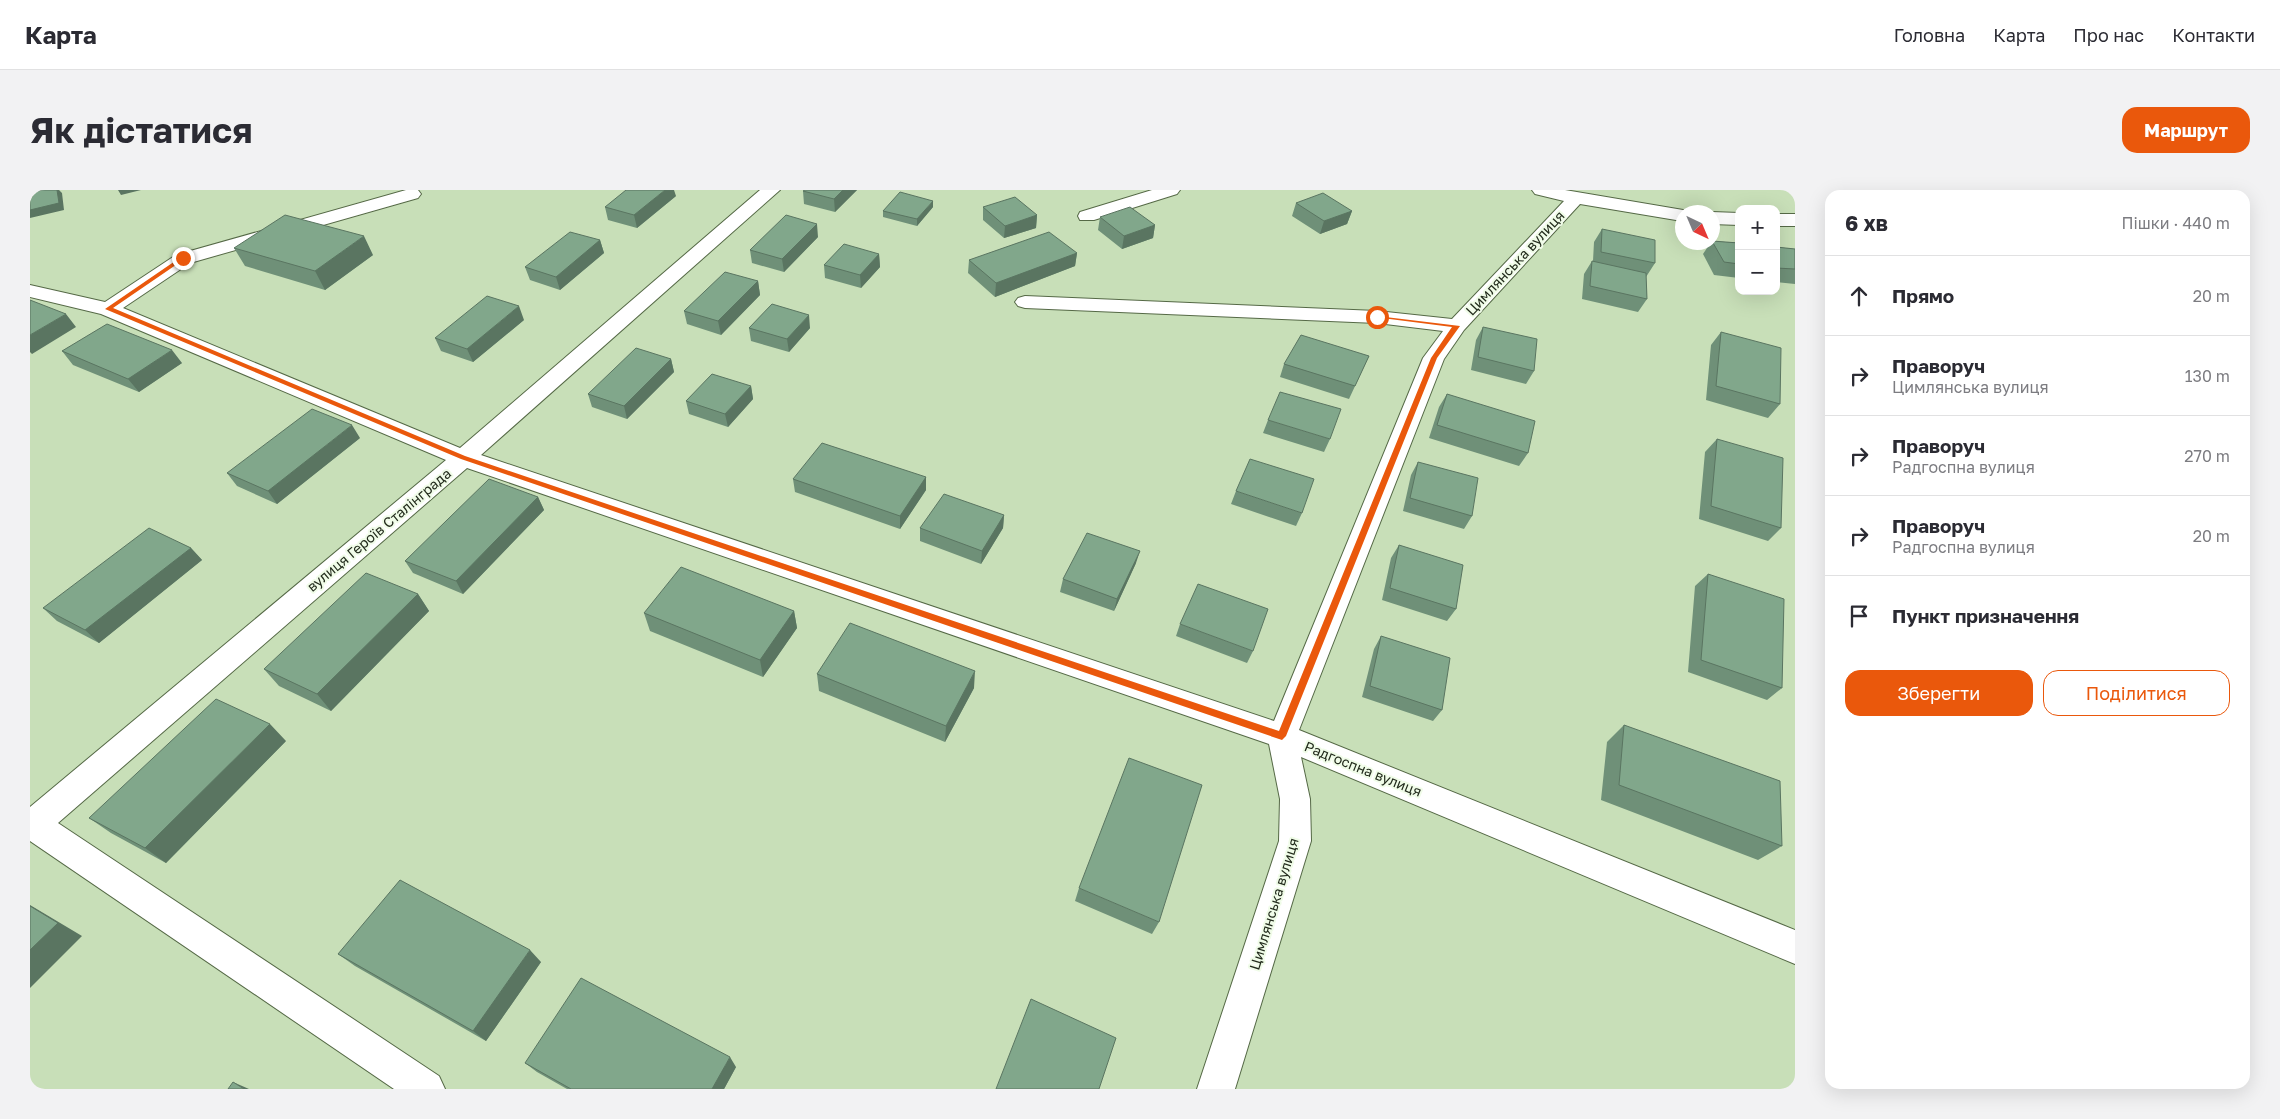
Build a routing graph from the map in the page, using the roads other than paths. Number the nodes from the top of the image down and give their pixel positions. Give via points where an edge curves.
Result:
1 (38, 190) edge
2 (771, 190) edge
3 (1171, 190) edge
4 (1541, 190) edge
5 (30, 192) edge
6 (412, 194) dead end
7 (1576, 198) junction
8 (1675, 214) edge
9 (1087, 216) dead end
10 (1720, 218) edge
11 (1735, 219) edge
12 (1780, 220) edge
13 (1795, 220) edge
14 (30, 291) edge
15 (1025, 302) dead end
16 (108, 309) junction
17 (1457, 326) junction
18 (463, 458) junction
19 (1282, 736) junction
20 (32, 826) edge
21 (1795, 947) edge
22 (426, 1089) edge
23 (1216, 1089) edge

1 - 5 street
2 - 18 street, вулиця Героїв Сталінграда
3 - 9 street
4 - 7 street
6 - 16 street via 183,258
7 - 8 street
7 - 17 street, Цимлянська вулиця
10 - 11 street
12 - 13 street
14 - 16 street, Радгоспна вулиця
15 - 17 street via 1377,317
16 - 18 street, Радгоспна вулиця
17 - 19 street, Цимлянська вулиця via 1434,358
18 - 19 street, Радгоспна вулиця
18 - 20 street, вулиця Героїв Сталінграда
19 - 21 street, Радгоспна вулиця
19 - 23 street, Цимлянська вулиця via 1295,799 1296,841
20 - 22 street

